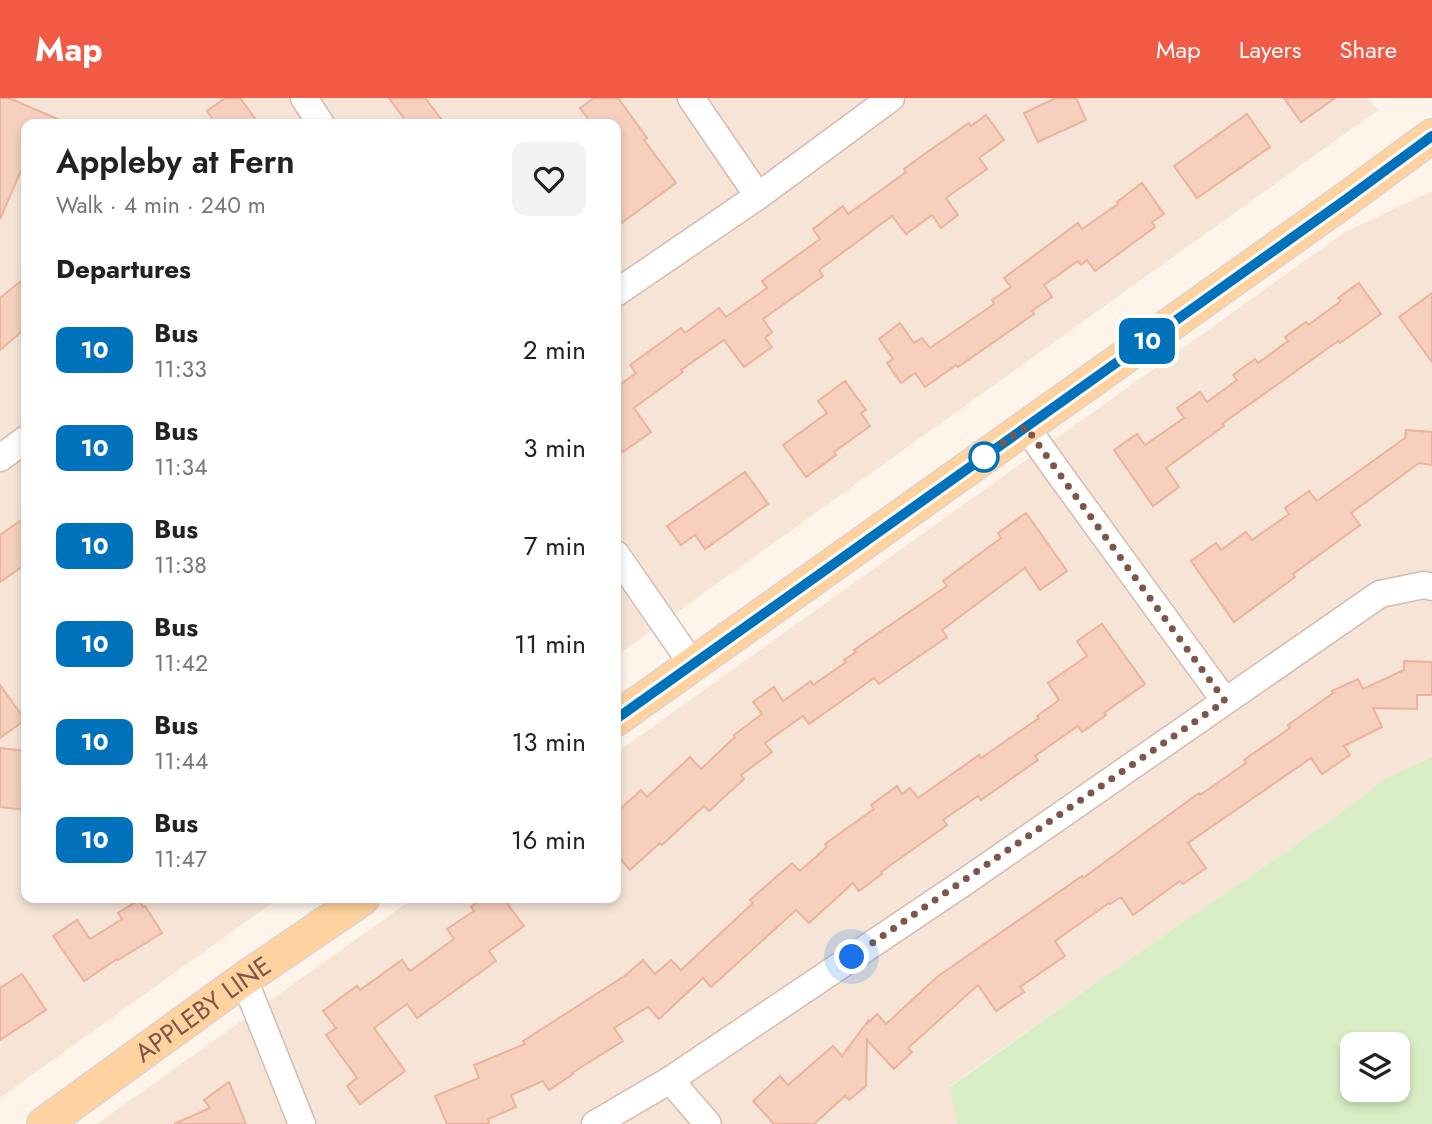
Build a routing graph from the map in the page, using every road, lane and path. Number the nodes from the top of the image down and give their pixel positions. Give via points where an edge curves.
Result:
1 (303, 98) edge
2 (691, 98) edge
3 (891, 98) edge
4 (318, 119) edge
5 (1432, 136) edge
6 (758, 196) junction
7 (621, 290) edge
8 (1026, 427) junction
9 (21, 443) edge
10 (0, 458) edge
11 (621, 561) edge
12 (1432, 587) edge
13 (692, 664) junction
14 (1225, 701) junction
15 (621, 715) edge
16 (356, 903) edge
17 (244, 979) junction
18 (670, 1080) junction
19 (44, 1124) edge
20 (302, 1124) edge
21 (595, 1124) edge
22 (708, 1124) edge

1 - 4 street
2 - 6 street
3 - 6 street
5 - 8 main road
6 - 7 street
8 - 13 main road
8 - 14 street
9 - 10 street
11 - 13 street
12 - 14 street via 1380,594
13 - 15 main road
14 - 18 street
16 - 17 main road, APPLEBY LINE
17 - 19 main road, APPLEBY LINE
17 - 20 street
18 - 21 street
18 - 22 street

